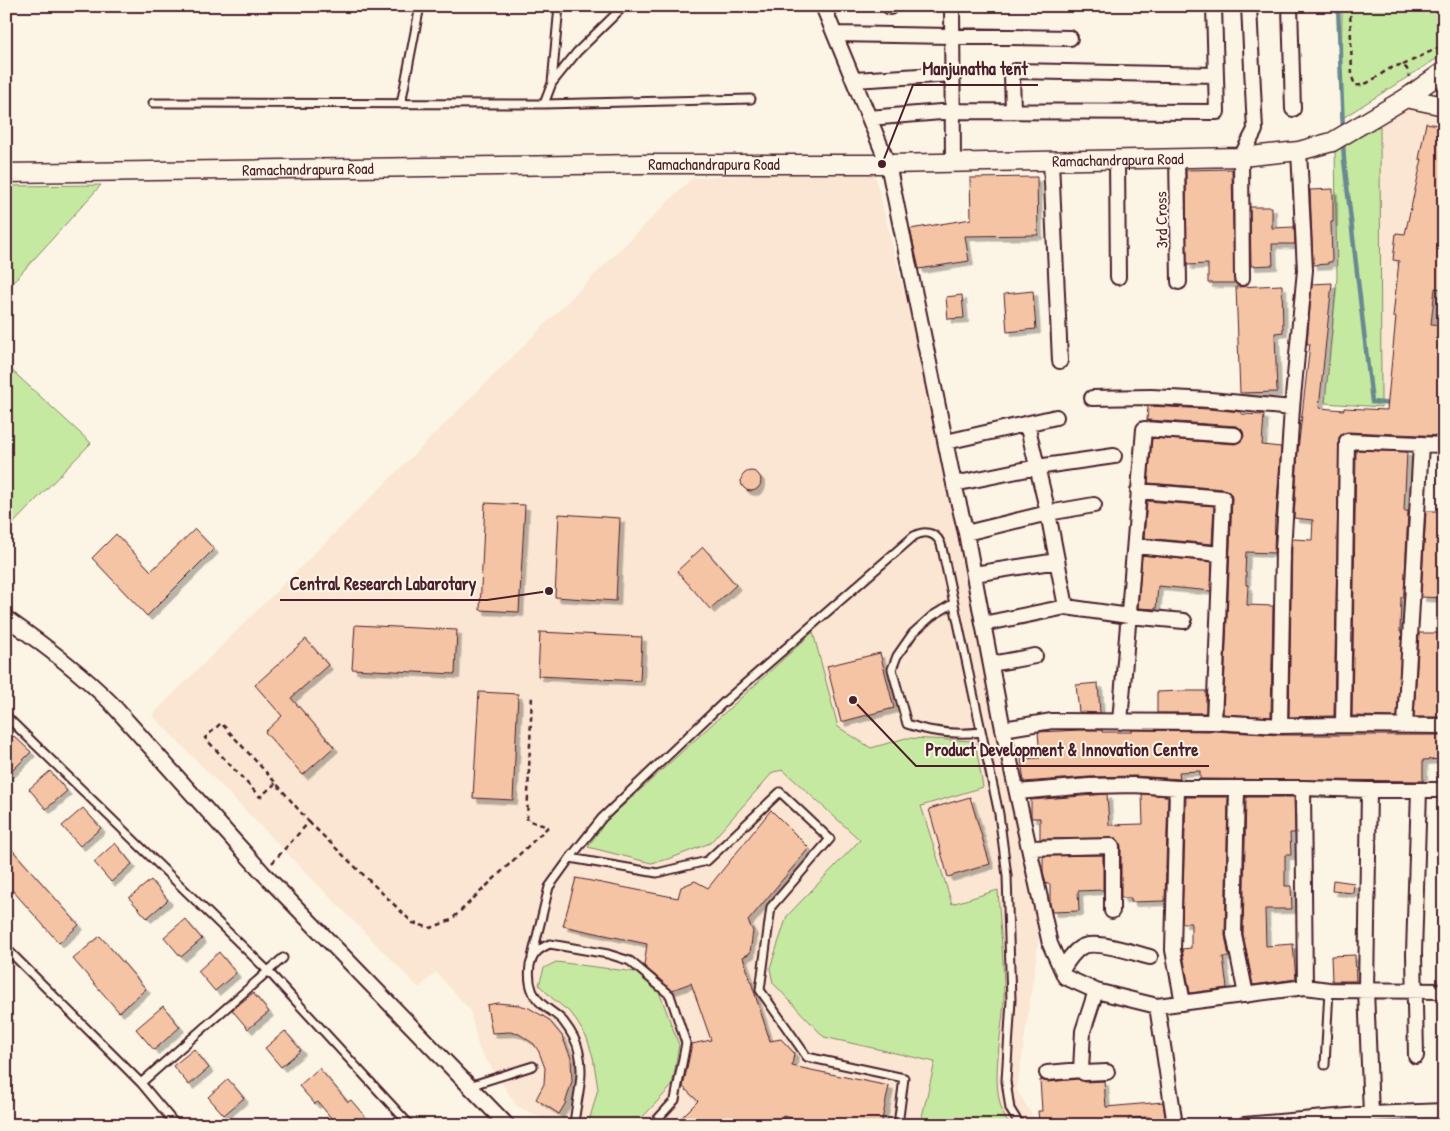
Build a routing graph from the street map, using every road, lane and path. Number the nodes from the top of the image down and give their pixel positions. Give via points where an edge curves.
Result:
1 (420, 6) edge
2 (559, 6) edge
3 (624, 6) edge
4 (823, 6) edge
5 (952, 6) edge
6 (1214, 6) edge
7 (1248, 6) edge
8 (1290, 6) edge
9 (1350, 6) edge
10 (835, 34) junction
11 (952, 36) junction
12 (1070, 38) dead end
13 (1444, 46) edge
14 (1403, 65) junction
15 (1444, 71) edge
16 (953, 74) junction
17 (1216, 75) junction
18 (854, 80) junction
19 (552, 83) junction
20 (1410, 95) junction
21 (750, 99) dead end
22 (153, 103) dead end
23 (401, 104) junction
24 (544, 104) junction
25 (1444, 106) edge
26 (1293, 109) dead end
27 (954, 111) junction
28 (1013, 111) junction
29 (869, 118) junction
30 (1299, 151) junction
31 (1177, 157) junction
32 (1241, 157) junction
33 (1117, 160) junction
34 (1051, 161) junction
35 (953, 162) junction
36 (888, 164) junction
37 (6, 173) edge
38 (1118, 277) dead end
39 (1242, 278) dead end
40 (1179, 282) dead end
41 (1060, 361) dead end
42 (1092, 398) dead end
43 (1292, 408) junction
44 (1056, 417) dead end
45 (1027, 424) junction
46 (1235, 435) dead end
47 (946, 442) junction
48 (1421, 444) junction
49 (1444, 445) edge
50 (1114, 456) dead end
51 (1037, 467) junction
52 (954, 484) junction
53 (1138, 491) junction
54 (1094, 505) dead end
55 (1048, 513) junction
56 (966, 533) junction
57 (1135, 546) junction
58 (1221, 554) junction
59 (1057, 561) junction
60 (974, 574) junction
61 (954, 603) junction
62 (1066, 607) junction
63 (1129, 616) junction
64 (6, 618) edge
65 (1184, 621) dead end
66 (983, 624) junction
67 (1035, 656) dead end
68 (991, 664) junction
69 (532, 694) dead end
70 (6, 716) edge
71 (1120, 722) junction
72 (1214, 722) junction
73 (1344, 724) junction
74 (1405, 725) junction
75 (1280, 726) junction
76 (1444, 726) edge
77 (1003, 729) junction
78 (981, 732) junction
79 (276, 783) junction
80 (1177, 788) junction
81 (1303, 788) junction
82 (1237, 789) junction
83 (1369, 790) junction
84 (1419, 790) junction
85 (1444, 790) edge
86 (1017, 792) junction
87 (309, 822) junction
88 (1029, 848) junction
89 (570, 858) junction
90 (263, 873) junction
91 (1112, 911) dead end
92 (6, 948) edge
93 (532, 957) junction
94 (1150, 957) dead end
95 (283, 958) dead end
96 (1062, 970) junction
97 (268, 971) junction
98 (1305, 987) junction
99 (1329, 990) junction
100 (1366, 990) junction
101 (1096, 991) junction
102 (1414, 991) junction
103 (1444, 991) edge
104 (1246, 995) junction
105 (1183, 1004) junction
106 (1157, 1006) junction
107 (1416, 1056) dead end
108 (1325, 1065) dead end
109 (533, 1066) dead end
110 (1081, 1070) junction
111 (1107, 1072) dead end
112 (1047, 1073) dead end
113 (140, 1083) junction
114 (469, 1086) junction
115 (1444, 1110) edge
116 (1371, 1114) junction
117 (176, 1125) edge
118 (410, 1125) edge
119 (507, 1125) edge
120 (574, 1125) edge
121 (652, 1125) edge
122 (898, 1125) edge
123 (1020, 1125) edge
124 (1175, 1125) edge
125 (1244, 1125) edge

1 - 23 lane
2 - 19 lane
3 - 19 lane via 577,52
4 - 10 street
5 - 11 street
6 - 17 street
7 - 32 street via 1255,130
8 - 26 street
9 - 14 path via 1354,85 1365,84 1396,65
10 - 11 street
10 - 18 street
11 - 12 street
11 - 16 street
13 - 14 path
14 - 20 path via 1407,69
15 - 20 street, Ramachandrapura Road
16 - 18 street
16 - 27 street
17 - 28 street via 1217,112
17 - 28 street via 1015,71 1012,74
18 - 29 street
19 - 24 lane
20 - 25 street
20 - 30 street, Ramachandrapura Road via 1332,142
21 - 24 lane
22 - 23 lane
23 - 24 lane
27 - 28 street
27 - 29 street
27 - 35 street
29 - 36 street
30 - 32 street, Ramachandrapura Road
30 - 43 street via 1305,270
31 - 32 street, Ramachandrapura Road
31 - 33 street, Ramachandrapura Road
31 - 40 street, 3rd Cross
32 - 39 street
33 - 34 street, Ramachandrapura Road
33 - 38 street
34 - 35 street, Ramachandrapura Road
34 - 41 street
35 - 36 street, Ramachandrapura Road
36 - 37 street, Ramachandrapura Road
36 - 47 street
42 - 43 street via 1150,397
43 - 75 street via 1283,550
44 - 45 street
45 - 47 street
45 - 51 street
46 - 53 street via 1144,429
47 - 52 street
48 - 49 street
48 - 73 street via 1347,441
48 - 74 street
50 - 51 street
51 - 52 street
51 - 55 street
52 - 56 street
53 - 57 street
53 - 58 street via 1223,498
54 - 55 street
55 - 56 street
55 - 59 street
56 - 60 street
57 - 58 street
57 - 63 street
58 - 72 street
59 - 60 street
59 - 62 street
60 - 66 street
61 - 78 lane
61 - 78 lane via 913,633 892,669 908,724 948,734
61 - 89 lane via 941,543 933,534 923,532 914,536 723,704 602,818
62 - 63 street
62 - 66 street
63 - 65 street
63 - 71 street
64 - 90 street via 91,683
66 - 68 street
67 - 68 street
68 - 77 street
69 - 87 path via 527,820 548,827 452,920 431,928 413,923
70 - 97 lane
71 - 72 street
71 - 77 street via 1052,721
72 - 75 street
73 - 74 street
73 - 75 street
74 - 76 street
77 - 86 street
78 - 123 lane via 999,814 1007,876 1011,1000 1006,1081 1010,1109
79 - 79 path via 260,797 205,738 221,723
79 - 87 path
80 - 82 street
80 - 86 street via 1134,785
80 - 105 street via 1173,950
81 - 82 street
81 - 83 street
81 - 98 street
82 - 104 street via 1234,935
83 - 84 street
83 - 100 street
84 - 85 street
84 - 102 street
86 - 88 street
87 - 90 path
88 - 91 street via 1112,846
88 - 96 street via 1050,944
89 - 93 lane via 549,887
89 - 122 lane via 657,873 707,862 780,792 830,839 771,907 760,990 807,1057 904,1078
90 - 114 street
92 - 113 lane
93 - 120 lane via 528,976 532,990 540,1003 562,1020 573,1035 580,1089
93 - 121 lane via 550,944 608,954 630,961 670,994 686,1043 675,1100
94 - 96 street via 1089,944 1080,947
95 - 97 lane
96 - 101 street via 1065,977
97 - 113 lane
97 - 118 lane
98 - 99 street
98 - 104 street
99 - 100 street
99 - 108 lane
100 - 102 street
100 - 116 street
101 - 106 street
101 - 110 street via 1083,1031
102 - 103 street
102 - 107 street
104 - 105 street
105 - 106 street
106 - 124 street
109 - 114 lane
110 - 111 street via 1084,1073
110 - 112 street
113 - 117 lane
114 - 119 street
115 - 116 street
116 - 125 street

